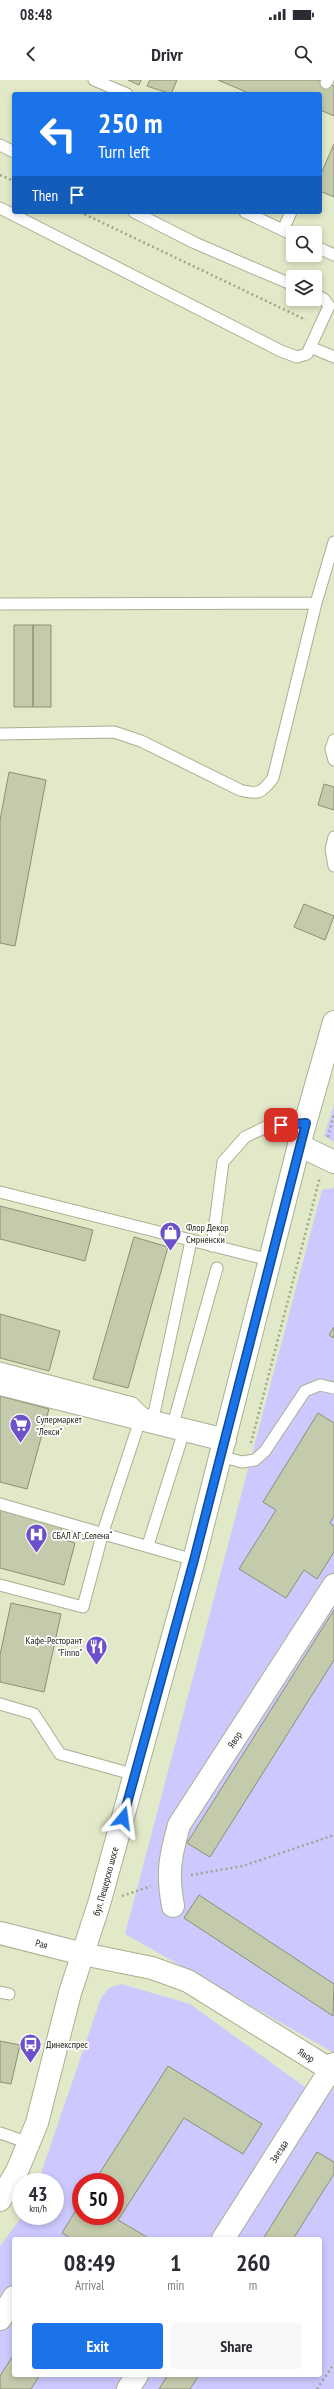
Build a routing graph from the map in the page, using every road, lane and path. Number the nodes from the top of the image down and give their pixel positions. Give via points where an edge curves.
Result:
1 (94, 80) edge
2 (122, 92) edge
3 (0, 145) edge
4 (12, 151) edge
5 (0, 175) edge
6 (12, 180) edge
7 (0, 208) edge
8 (84, 214) edge
9 (138, 214) edge
10 (249, 214) edge
11 (290, 214) edge
12 (283, 230) junction
13 (286, 232) edge
14 (322, 249) edge
15 (334, 255) edge
16 (286, 283) edge
17 (322, 298) edge
18 (319, 326) junction
19 (310, 347) junction
20 (334, 357) edge
21 (334, 542) edge
22 (316, 603) junction
23 (0, 604) edge
24 (0, 734) edge
25 (334, 740) edge
26 (334, 760) edge
27 (334, 837) edge
28 (334, 866) edge
29 (334, 1022) edge
30 (334, 1114) edge
31 (306, 1123) junction
32 (299, 1145) junction
33 (329, 1159) edge
34 (0, 1192) edge
35 (191, 1241) junction
36 (212, 1246) junction
37 (270, 1260) junction
38 (218, 1268) dead end
39 (0, 1368) edge
40 (0, 1384) edge
41 (334, 1388) edge
42 (162, 1426) junction
43 (222, 1448) junction
44 (246, 1461) junction
45 (0, 1504) edge
46 (103, 1532) junction
47 (148, 1545) junction
48 (194, 1560) junction
49 (0, 1585) edge
50 (334, 1585) edge
51 (0, 1704) edge
52 (136, 1775) junction
53 (334, 1835) edge
54 (168, 1879) junction
55 (99, 1904) junction
56 (173, 1906) dead end
57 (0, 1933) edge
58 (82, 1954) junction
59 (333, 2068) edge
60 (0, 2133) edge
61 (29, 2143) junction
62 (0, 2200) edge
63 (224, 2237) edge
64 (12, 2300) edge
65 (0, 2319) edge
66 (334, 2364) edge
67 (136, 2377) edge
68 (128, 2389) edge
69 (318, 2389) edge

1 - 2 lane
3 - 4 lane
5 - 6 path
7 - 19 lane via 281,351 297,357 307,354
8 - 18 path
9 - 16 lane via 195,243
10 - 12 lane
11 - 12 lane
12 - 13 lane
14 - 15 lane
17 - 18 lane via 329,306
18 - 19 lane
19 - 20 lane
21 - 22 lane
22 - 23 lane
22 - 24 lane via 273,778 265,789 253,793 240,790 141,741 114,732
25 - 26 lane via 331,749
27 - 28 lane via 331,849
29 - 31 main road, бул. Пещерско шосе
30 - 33 path
31 - 32 main road, бул. Пещерско шосе
31 - 36 lane via 268,1126 245,1137 223,1162
32 - 33 main road
32 - 37 main road, бул. Пещерско шосе
33 - 44 path
34 - 35 lane
35 - 36 lane
35 - 42 lane
36 - 37 lane
37 - 43 main road, бул. Пещерско шосе
38 - 42 lane
39 - 42 lane via 133,1403
40 - 42 main road
41 - 44 lane via 320,1385 305,1391 265,1451 255,1460
42 - 43 main road
42 - 46 lane
42 - 47 lane
43 - 44 lane
43 - 48 main road, бул. Пещерско шосе
45 - 46 lane
46 - 47 lane
46 - 49 lane via 83,1607
47 - 48 lane
48 - 52 main road, бул. Пещерско шосе
50 - 54 main road, Явор via 179,1825 171,1852
51 - 52 lane via 34,1714 60,1754
52 - 55 main road, бул. Пещерско шосе
53 - 54 path via 243,1866
54 - 55 path
54 - 56 main road, Явор
55 - 58 main road, бул. Пещерско шосе
57 - 58 main road, Рая
58 - 59 main road, Явор via 152,1968 188,1981
58 - 61 main road, бул. Пещерско шосе via 68,1998 37,2123
59 - 63 main road, Звезда
60 - 61 lane
61 - 62 main road, бул. Пещерско шосе via 17,2171
64 - 65 main road
66 - 69 path
67 - 68 main road

